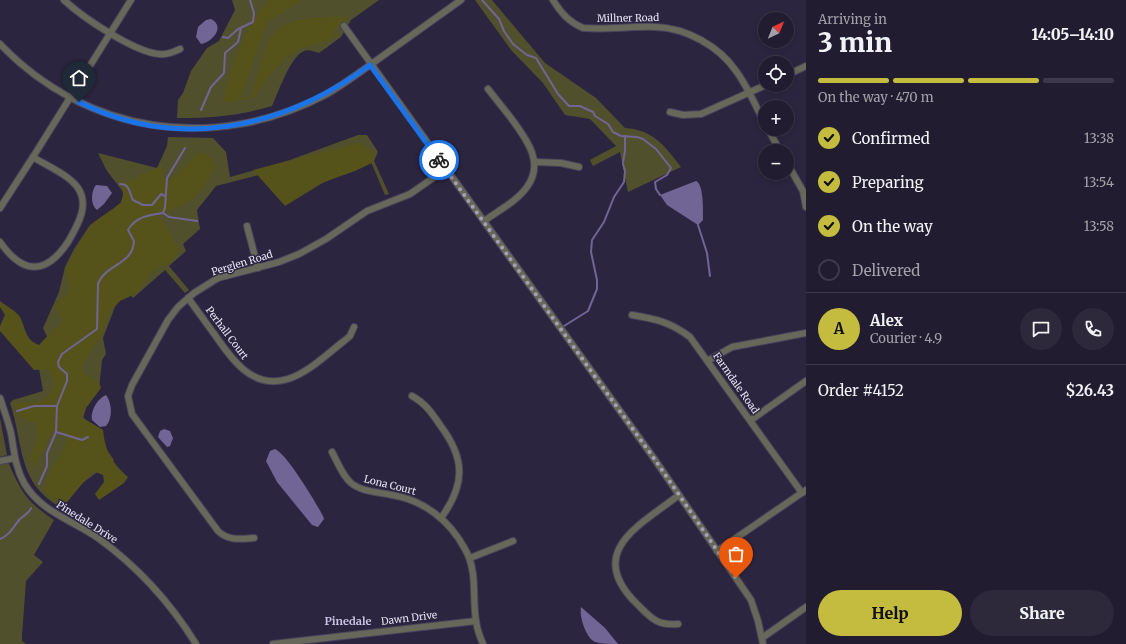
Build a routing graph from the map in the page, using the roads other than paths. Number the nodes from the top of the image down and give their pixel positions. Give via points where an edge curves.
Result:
1 (64, 0) edge
2 (131, 0) edge
3 (461, 0) edge
4 (553, 0) edge
5 (344, 26) dead end
6 (111, 32) junction
7 (0, 44) edge
8 (180, 49) dead end
9 (370, 65) junction
10 (806, 66) edge
11 (794, 72) edge
12 (488, 89) dead end
13 (758, 89) edge
14 (749, 93) junction
15 (70, 97) junction
16 (758, 110) edge
17 (670, 112) dead end
18 (33, 157) junction
19 (535, 162) junction
20 (579, 168) dead end
21 (446, 169) junction
22 (794, 175) edge
23 (806, 207) edge
24 (0, 208) edge
25 (484, 221) junction
26 (247, 226) dead end
27 (0, 242) edge
28 (258, 268) junction
29 (188, 298) junction
30 (632, 315) dead end
31 (354, 327) dead end
32 (806, 333) edge
33 (709, 360) junction
34 (806, 382) edge
35 (412, 396) dead end
36 (0, 398) edge
37 (751, 420) junction
38 (332, 452) dead end
39 (14, 458) junction
40 (0, 461) edge
41 (804, 492) edge
42 (679, 495) junction
43 (441, 518) junction
44 (254, 538) dead end
45 (513, 541) dead end
46 (717, 551) junction
47 (470, 558) junction
48 (806, 607) edge
49 (476, 621) junction
50 (678, 624) dead end
51 (337, 637) junction
52 (763, 641) edge
53 (196, 644) edge
54 (273, 644) edge
55 (338, 644) edge
56 (483, 644) edge

1 - 6 street via 78,12
2 - 6 street
3 - 9 street
4 - 14 street, Millner Road via 566,17 583,28 654,27 690,35 714,48 728,61
5 - 9 street
6 - 8 street via 127,43 151,52 168,54
6 - 15 street
7 - 15 street via 23,65
9 - 15 street via 311,102 270,117 226,127 198,129 153,125 104,113
9 - 21 street
10 - 11 street
12 - 19 street via 524,136
13 - 14 street
14 - 16 street, Millner Road
14 - 17 street via 701,114 683,115
15 - 18 street
18 - 24 street
18 - 27 street via 77,188 82,203 80,219 58,256 45,266 22,265
19 - 20 street via 568,164
19 - 25 street via 533,176 527,187
21 - 25 street
21 - 28 street, Perglen Road via 410,194 367,211 312,248
22 - 23 street via 803,191
25 - 42 street
26 - 28 street
28 - 29 street, Perglen Road via 218,278
29 - 31 street, Perhall Court via 242,370 261,379 282,380 298,374 350,336
29 - 44 street, Perglen Road via 164,326 130,390 128,402 132,414 221,534 237,539
30 - 33 street, Farmdale Road via 661,320 678,328 690,337
32 - 33 street via 732,347
33 - 37 street, Farmdale Road
34 - 37 street
35 - 43 street via 425,404 432,413 457,454 457,488 452,502
36 - 39 street, Pinedale Drive via 11,433
37 - 41 street, Farmdale Road
38 - 43 street, Lona Court via 347,479 358,488 408,499
39 - 40 street
39 - 53 street, Pinedale Drive via 24,482 36,499 54,513 96,537 135,568 170,606
41 - 46 street
42 - 46 street
42 - 50 street via 626,537 619,547 616,561 619,583 629,596 656,621 663,625
43 - 47 street, Lona Court
45 - 47 street
46 - 52 street via 751,600
47 - 49 street, Lona Court
48 - 52 street
49 - 51 street, Dawn Drive
49 - 56 street, Lona Court
51 - 54 street, Dawn Drive
51 - 55 street

